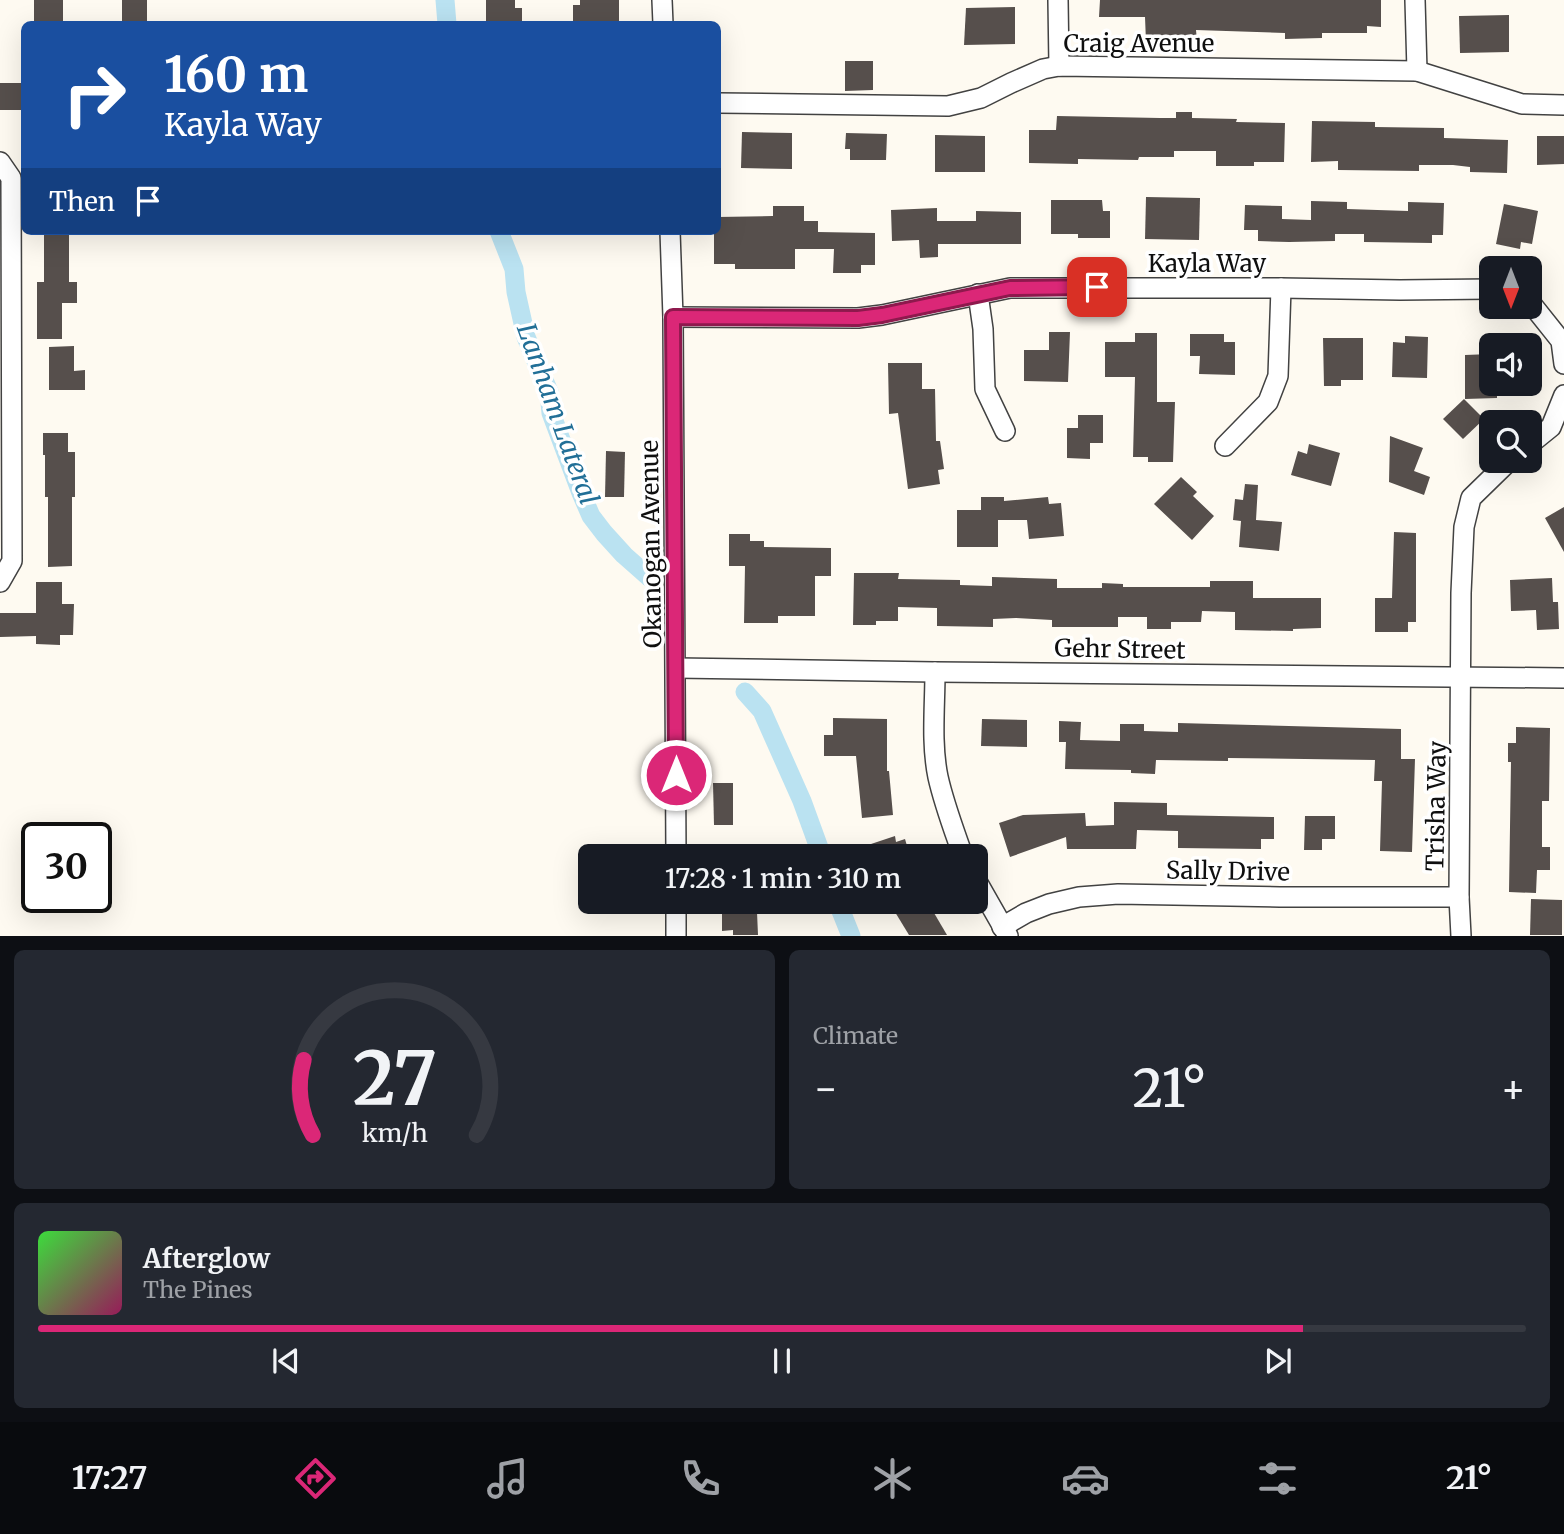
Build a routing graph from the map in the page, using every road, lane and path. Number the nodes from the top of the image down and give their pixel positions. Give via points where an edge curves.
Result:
1 (662, 0) edge
2 (1058, 0) edge
3 (1415, 0) edge
4 (663, 21) edge
5 (1059, 66) junction
6 (1417, 71) junction
7 (721, 103) edge
8 (1564, 105) edge
9 (0, 162) edge
10 (670, 235) edge
11 (1281, 288) junction
12 (1479, 289) edge
13 (978, 294) junction
14 (673, 317) junction
15 (1542, 317) edge
16 (1564, 364) edge
17 (1564, 395) edge
18 (1005, 430) dead end
19 (1542, 434) edge
20 (1225, 446) dead end
21 (1497, 473) edge
22 (0, 582) edge
23 (676, 668) junction
24 (935, 672) junction
25 (1461, 677) junction
26 (1564, 678) edge
27 (676, 844) edge
28 (958, 844) edge
29 (1459, 897) junction
30 (988, 901) edge
31 (676, 914) edge
32 (1005, 931) edge
33 (676, 936) edge
34 (1461, 936) edge

1 - 4 street
2 - 5 street
3 - 6 street
5 - 6 street, Craig Avenue
5 - 7 street, Craig Avenue via 981,98 948,106
6 - 8 street, Craig Avenue via 1522,104
9 - 22 street via 11,178 12,561
10 - 14 street, Okanogan Avenue
11 - 12 street, Kayla Way
11 - 13 street, Kayla Way via 1010,288
11 - 20 street via 1278,376 1268,402
13 - 14 street, Kayla Way via 858,318
13 - 18 street via 985,389
14 - 23 street, Okanogan Avenue
15 - 16 street via 1561,341
17 - 19 street via 1551,427
21 - 25 street via 1471,498 1464,527
23 - 24 street, Gehr Street
23 - 27 street, Okanogan Avenue
24 - 25 street, Gehr Street
24 - 28 street via 938,775
25 - 26 street, Gehr Street
25 - 29 street, Trisha Way
29 - 32 street, Sally Drive via 1118,894 1049,904 1026,913
29 - 34 street, Trisha Way
30 - 32 street
31 - 33 street

